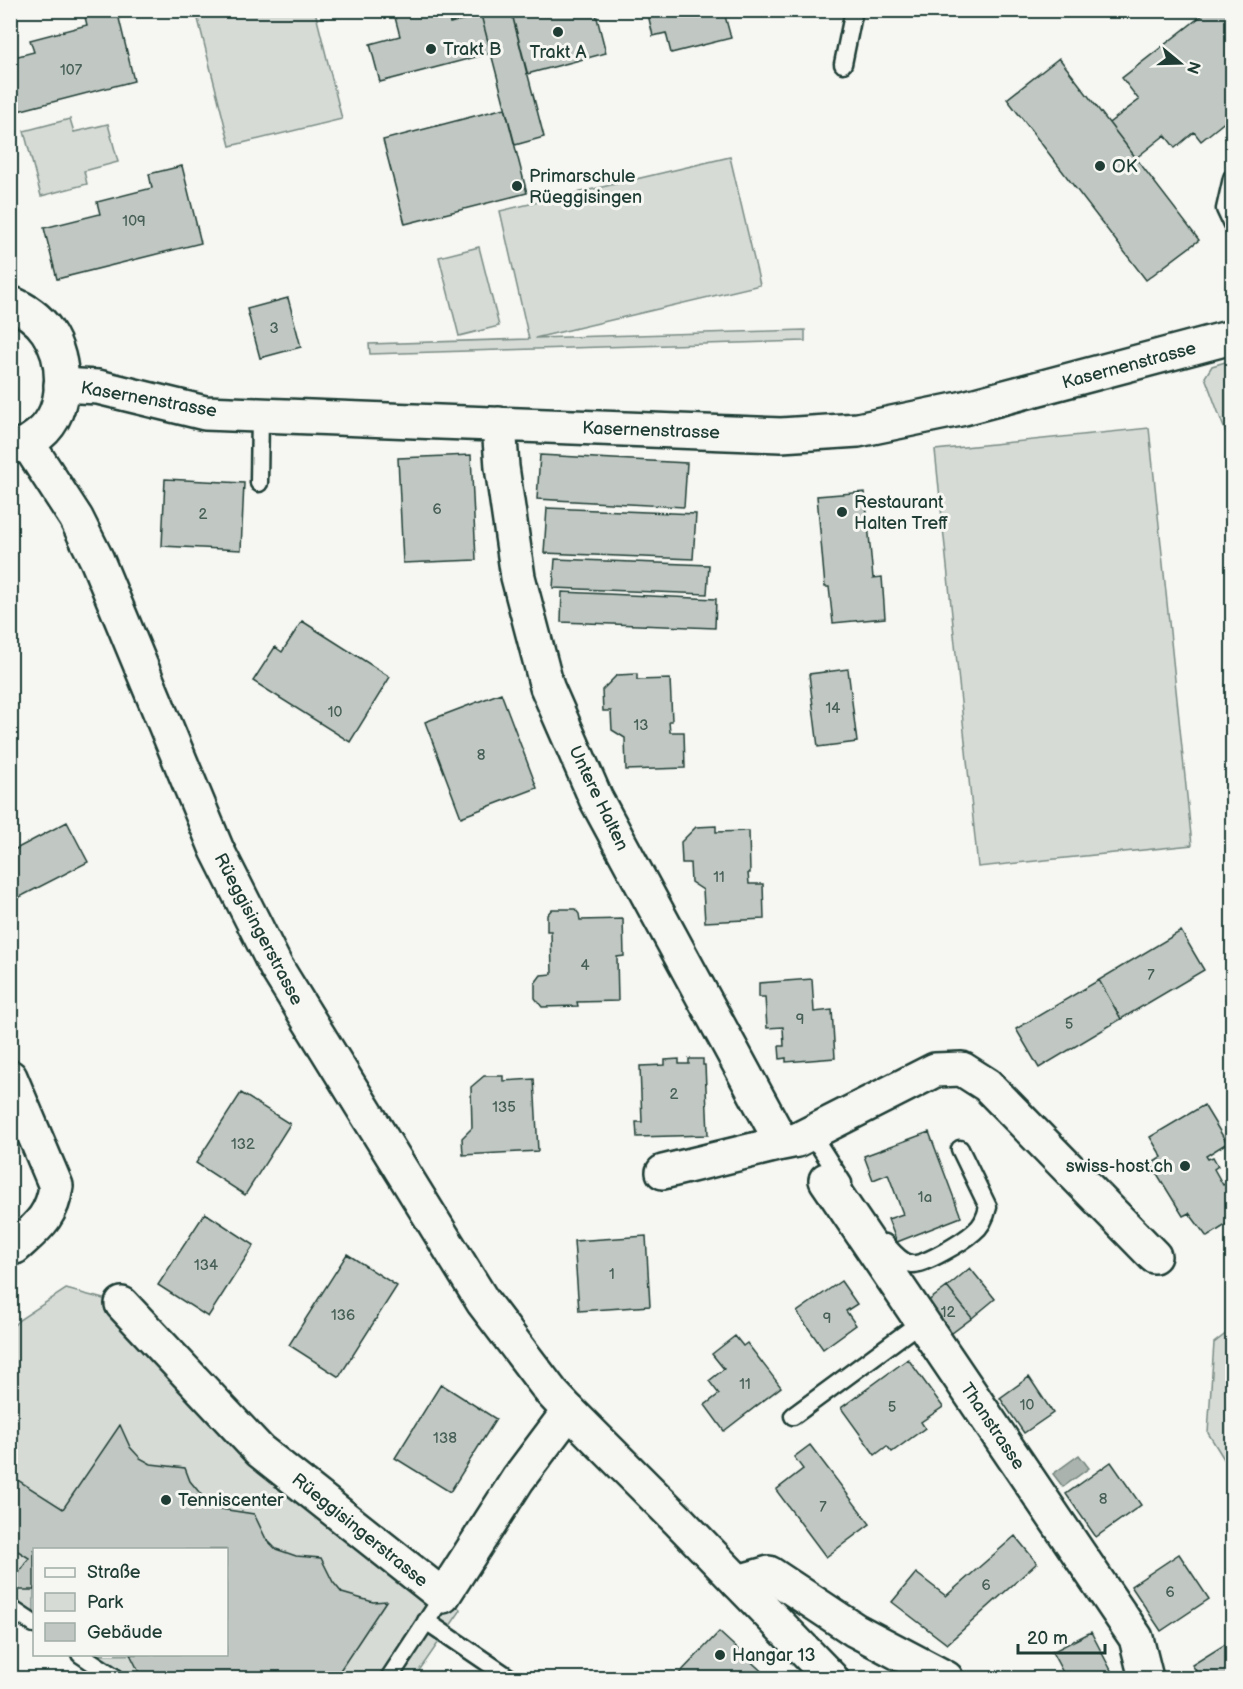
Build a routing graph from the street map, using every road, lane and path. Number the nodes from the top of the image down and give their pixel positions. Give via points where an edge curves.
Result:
1 (854, 10) edge
2 (843, 64) dead end
3 (1233, 178) edge
4 (1233, 224) edge
5 (10, 303) edge
6 (1233, 337) edge
7 (61, 385) junction
8 (260, 415) junction
9 (499, 424) junction
10 (19, 445) edge
11 (259, 483) dead end
12 (10, 1077) edge
13 (797, 1138) junction
14 (960, 1149) dead end
15 (663, 1172) dead end
16 (826, 1180) dead end
17 (15, 1247) dead end
18 (1154, 1256) dead end
19 (122, 1305) dead end
20 (922, 1321) junction
21 (569, 1411) junction
22 (793, 1416) dead end
23 (738, 1582) junction
24 (10, 1608) edge
25 (434, 1608) junction
26 (33, 1623) edge
27 (83, 1656) edge
28 (116, 1678) edge
29 (389, 1678) edge
30 (510, 1678) edge
31 (831, 1678) edge
32 (946, 1678) edge
33 (1146, 1678) edge

1 - 2 lane
3 - 4 lane via 1225,209
5 - 7 street via 23,308 48,332 58,357
6 - 9 street, Kasernenstrasse via 960,409 858,430 781,435
7 - 8 street, Kasernenstrasse via 98,387 205,413
7 - 10 street via 54,418 45,430
8 - 9 street, Kasernenstrasse
8 - 11 lane
9 - 13 street, Untere Halten via 518,577 546,687 596,799
10 - 21 street, Rüeggisingerstrasse via 76,518 97,560 217,850 276,967 483,1302
12 - 17 street via 56,1186 54,1202 42,1222
13 - 14 lane via 886,1245 898,1258 911,1264 924,1262 975,1231 986,1217 988,1207
13 - 15 street
13 - 18 street via 935,1070 962,1069 987,1085
16 - 20 street, Thanstrasse
19 - 25 street, Rüeggisingerstrasse via 260,1451
20 - 22 lane
20 - 33 street, Thanstrasse via 1136,1638
21 - 23 street, Rüeggisingerstrasse
21 - 25 street, Rüeggisingerstrasse via 518,1479
23 - 31 street, Rüeggisingerstrasse
23 - 32 street via 769,1573 855,1630
24 - 26 lane
25 - 29 lane
25 - 30 lane
27 - 28 lane

